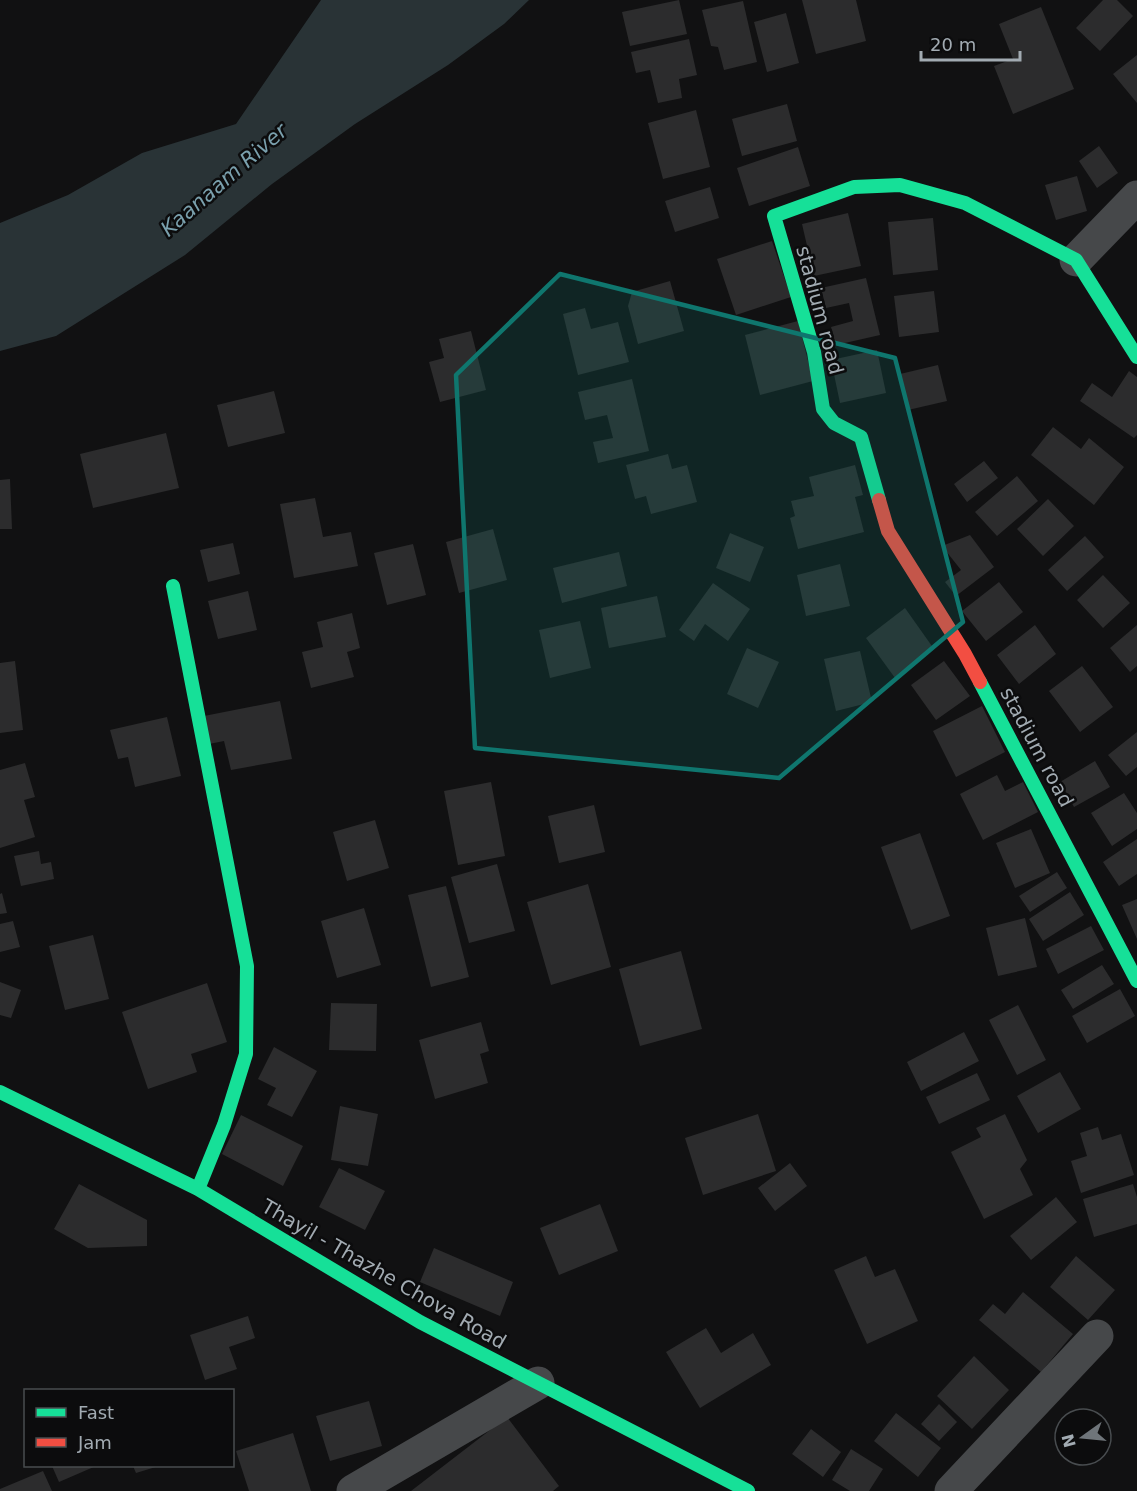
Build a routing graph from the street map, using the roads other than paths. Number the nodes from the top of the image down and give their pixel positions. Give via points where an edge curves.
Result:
1 (1137, 197) edge
2 (1076, 260) junction
3 (1137, 357) edge
4 (173, 586) dead end
5 (1137, 981) edge
6 (0, 1092) edge
7 (198, 1190) junction
8 (1097, 1335) dead end
9 (538, 1383) junction
10 (353, 1491) edge
11 (748, 1491) edge
12 (951, 1491) edge

1 - 2 street
2 - 3 street
2 - 5 street, stadium road via 965,203 900,185 854,187 774,216 814,352 823,409 834,423 861,437 888,531 965,654
4 - 7 street via 247,966 246,1054
6 - 7 street, Thayil - Thazhe Chova Road
7 - 9 street, Thayil - Thazhe Chova Road via 420,1322
8 - 12 street
9 - 10 street
9 - 11 street, Thayil - Thazhe Chova Road

